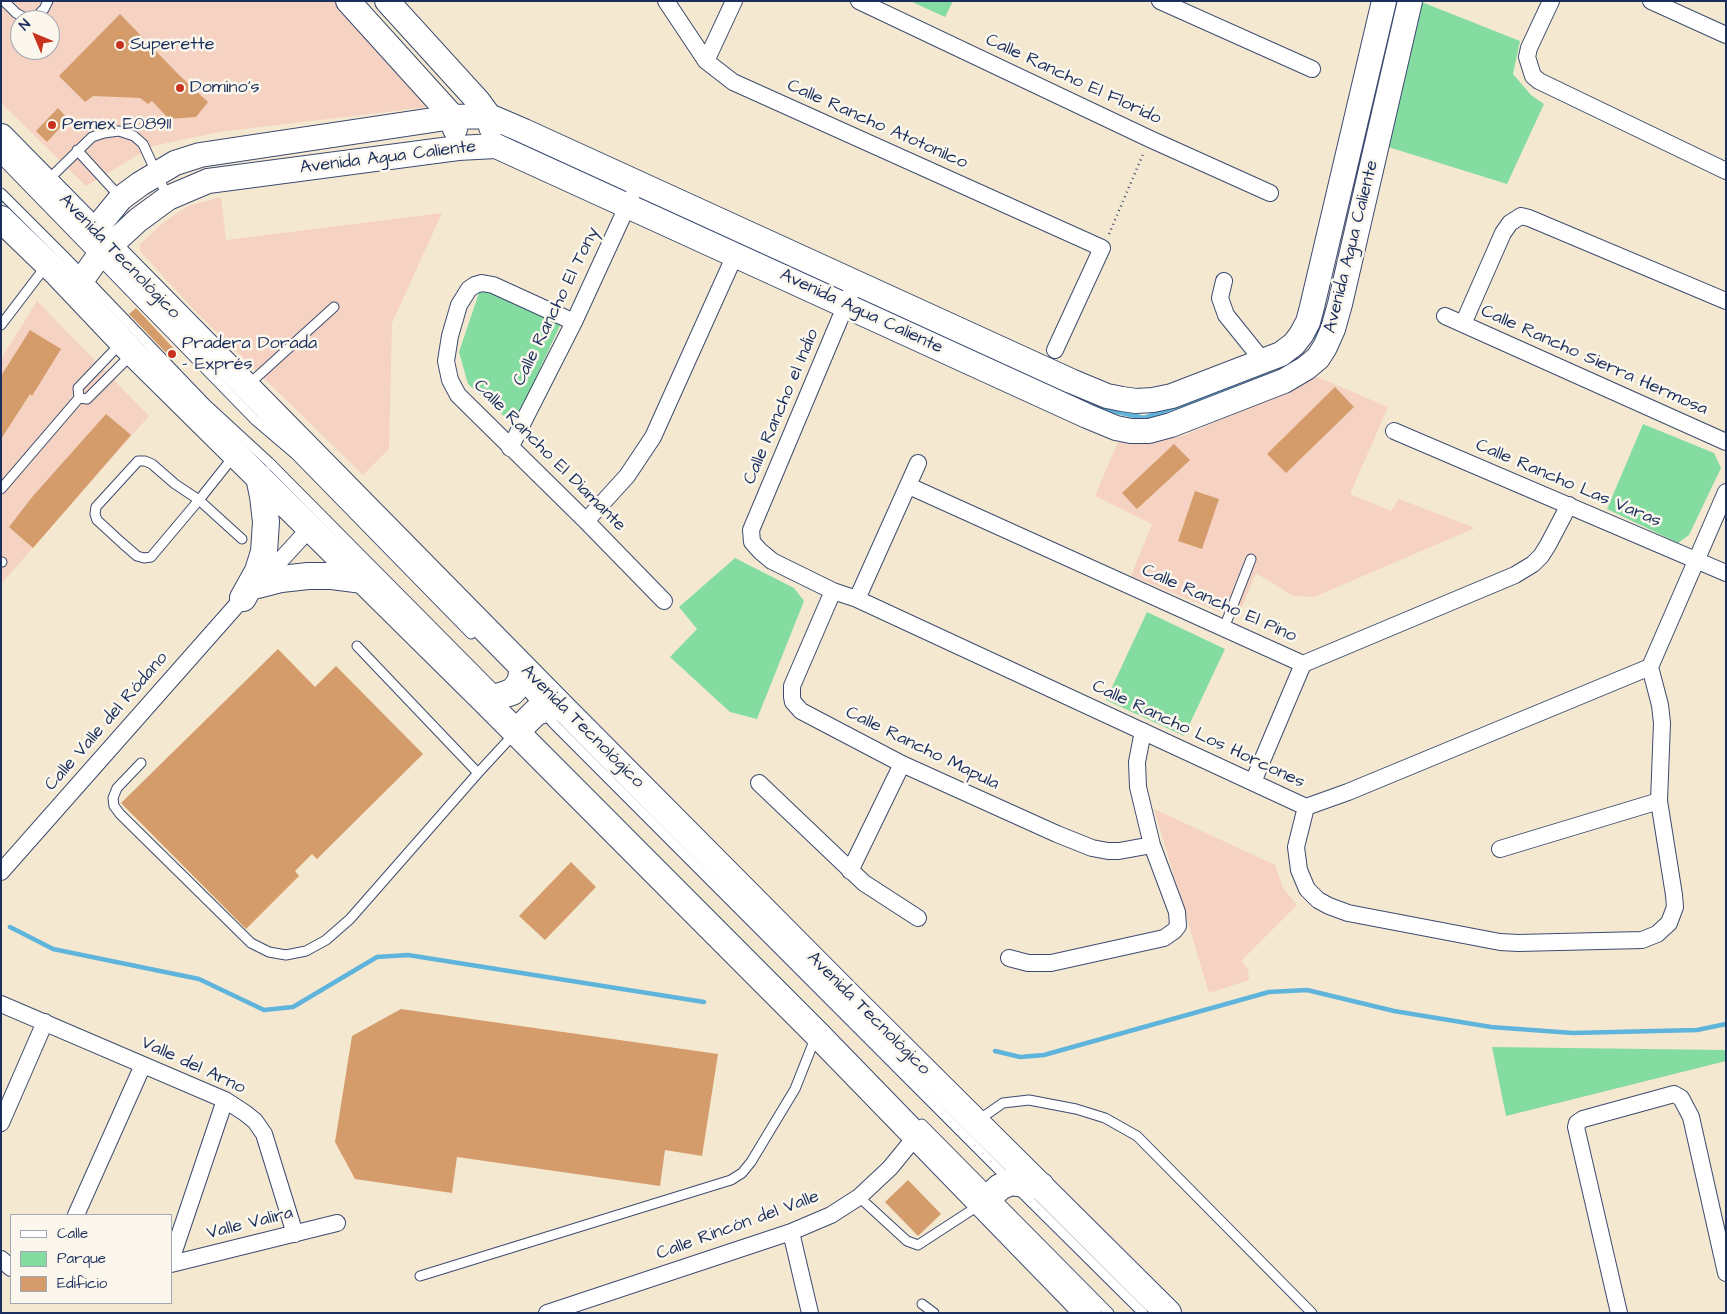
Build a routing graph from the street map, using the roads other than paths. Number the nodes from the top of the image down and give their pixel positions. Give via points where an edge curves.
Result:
1 (4, 1) edge
2 (48, 1) edge
3 (348, 1) edge
4 (387, 1) edge
5 (666, 1) edge
6 (734, 1) edge
7 (859, 1) edge
8 (1160, 1) edge
9 (1384, 1) edge
10 (1410, 1) edge
11 (1551, 1) edge
12 (1650, 1) edge
13 (1726, 35) edge
14 (706, 61) junction
15 (1312, 69) dead end
16 (1361, 100) junction
17 (1387, 106) junction
18 (489, 116) junction
19 (453, 117) junction
20 (1, 137) edge
21 (496, 146) junction
22 (458, 148) junction
23 (77, 150) junction
24 (1, 159) edge
25 (1726, 171) edge
26 (156, 174) junction
27 (46, 182) junction
28 (637, 182) junction
29 (1, 193) edge
30 (1270, 193) dead end
31 (122, 198) junction
32 (168, 198) junction
33 (627, 205) junction
34 (1, 219) edge
35 (101, 245) junction
36 (735, 255) junction
37 (48, 264) junction
38 (1224, 281) dead end
39 (855, 282) junction
40 (80, 284) junction
41 (1726, 301) edge
42 (846, 306) junction
43 (334, 307) dead end
44 (1445, 316) dead end
45 (574, 322) junction
46 (1463, 324) junction
47 (1, 325) edge
48 (128, 348) junction
49 (1055, 350) dead end
50 (1263, 361) junction
51 (246, 387) junction
52 (79, 398) junction
53 (1394, 431) dead end
54 (1726, 442) edge
55 (510, 448) junction
56 (236, 454) junction
57 (918, 463) dead end
58 (259, 477) junction
59 (910, 486) junction
60 (1, 489) edge
61 (1726, 492) edge
62 (199, 500) junction
63 (1569, 506) junction
64 (586, 521) junction
65 (310, 528) junction
66 (242, 539) dead end
67 (756, 547) joint
68 (1251, 559) dead end
69 (1695, 560) junction
70 (1726, 573) edge
71 (363, 580) junction
72 (833, 591) junction
73 (251, 592) junction
74 (857, 599) junction
75 (664, 601) dead end
76 (1224, 628) junction
77 (479, 642) dead end
78 (357, 646) dead end
79 (1303, 664) junction
80 (1650, 667) junction
81 (520, 704) junction
82 (1143, 731) junction
83 (141, 763) dead end
84 (902, 764) junction
85 (478, 773) junction
86 (1253, 782) junction
87 (759, 783) dead end
88 (1659, 801) junction
89 (1306, 808) junction
90 (1152, 845) junction
91 (1500, 849) dead end
92 (850, 871) junction
93 (1, 872) edge
94 (918, 918) dead end
95 (1009, 958) dead end
96 (1, 1004) edge
97 (45, 1022) junction
98 (817, 1034) junction
99 (143, 1065) junction
100 (225, 1100) junction
101 (976, 1121) junction
102 (1, 1122) edge
103 (916, 1126) junction
104 (1041, 1186) junction
105 (995, 1193) junction
106 (859, 1197) junction
107 (76, 1214) edge
108 (337, 1223) dead end
109 (790, 1232) junction
110 (295, 1234) junction
111 (172, 1257) edge
112 (172, 1264) edge
113 (1726, 1273) edge
114 (420, 1276) dead end
115 (922, 1304) dead end
116 (547, 1313) edge
117 (810, 1313) edge
118 (934, 1313) edge
119 (1088, 1313) edge
120 (1109, 1313) edge
121 (1143, 1313) edge
122 (1168, 1313) edge
123 (1312, 1313) edge
124 (1619, 1313) edge

1 - 2 lane via 25,18 38,16
3 - 19 street
4 - 18 street
5 - 14 street, Calle Rancho Atotonilco
6 - 14 street
7 - 30 street, Calle Rancho El Florido
8 - 15 street
9 - 16 street, Avenida Agua Caliente
10 - 17 street, Avenida Agua Caliente
11 - 25 street via 1529,48 1527,57 1532,76
12 - 13 street
14 - 49 street, Calle Rancho Atotonilco via 732,82 1102,248
16 - 17 street
16 - 50 street, Avenida Agua Caliente via 1308,322 1294,344 1281,354
17 - 42 street, Avenida Agua Caliente via 1338,312 1318,358 1284,381 1171,425 1149,431 1116,428
18 - 19 street, Avenida Agua Caliente
18 - 21 street
18 - 28 street, Avenida Agua Caliente
19 - 22 street
19 - 26 street, Avenida Agua Caliente via 200,155 175,163
20 - 27 main road, Avenida Tecnológico
21 - 22 street, Avenida Agua Caliente
21 - 33 street, Avenida Agua Caliente
22 - 32 street, Avenida Agua Caliente via 208,181
23 - 26 lane via 92,137 119,131 134,136 143,144
23 - 27 lane
23 - 31 lane
24 - 35 lane
26 - 31 street, Avenida Agua Caliente
26 - 32 lane
27 - 35 main road, Avenida Tecnológico
28 - 33 street, Calle Rancho El Tony
28 - 39 street, Avenida Agua Caliente
29 - 40 lane
31 - 35 street, Avenida Agua Caliente
32 - 35 street, Avenida Agua Caliente
33 - 36 street, Avenida Agua Caliente
33 - 45 street, Calle Rancho El Tony
34 - 37 main road, Avenida Tecnológico
35 - 40 street, Avenida Agua Caliente
35 - 51 main road, Avenida Tecnológico
35 - 77 lane via 255,420 295,454
36 - 42 street, Avenida Agua Caliente
36 - 64 street via 653,437 627,476
37 - 40 main road, Avenida Tecnológico
37 - 47 lane
38 - 50 street via 1220,298 1224,310
39 - 42 street, Calle Rancho el Indio
39 - 50 street, Avenida Agua Caliente via 1071,382 1122,400 1172,396
40 - 48 main road, Avenida Tecnológico
40 - 81 lane
41 - 46 street via 1521,216 1503,233
42 - 67 street, Calle Rancho el Indio via 751,530
43 - 51 lane
44 - 46 street, Calle Rancho Sierra Hermosa
45 - 55 street, Calle Rancho El Tony
45 - 55 street, Calle Rancho El Diamante via 482,282 469,289 459,305 446,361 450,380 458,395
46 - 54 street, Calle Rancho Sierra Hermosa
48 - 52 lane via 78,388
48 - 52 lane via 87,400
48 - 56 main road, Avenida Tecnológico
51 - 81 main road, Avenida Tecnológico
52 - 60 lane
53 - 63 street, Calle Rancho Las Varas
55 - 64 street, Calle Rancho El Diamante
56 - 58 main road, Avenida Tecnológico
56 - 62 lane
57 - 59 street
58 - 65 main road, Avenida Tecnológico
58 - 73 main road via 266,522 264,552
59 - 74 street
59 - 76 street, Calle Rancho El Pino
61 - 69 street
62 - 62 lane via 152,464 138,461 96,507 95,514 122,543 144,558 151,556
62 - 66 lane
63 - 69 street, Calle Rancho Las Varas
63 - 79 street, Calle Rancho El Pino via 1541,556 1515,575
64 - 75 street, Calle Rancho El Diamante
65 - 71 main road, Avenida Tecnológico
65 - 73 street, Calle Valle del Ródano
67 - 72 street, Calle Rancho Los Horcones via 772,561
68 - 76 lane
69 - 70 street, Calle Rancho Las Varas
69 - 80 street
71 - 73 main road via 308,576 281,579
71 - 81 main road, Avenida Tecnológico
72 - 74 street, Calle Rancho Los Horcones
72 - 84 street, Calle Rancho Mapula via 792,686 793,702 805,714
73 - 93 street, Calle Valle del Ródano
74 - 82 street, Calle Rancho Los Horcones
76 - 79 street, Calle Rancho El Pino
78 - 85 lane
79 - 86 street
80 - 88 street via 1662,724
80 - 89 street, Calle Rancho Los Horcones
81 - 85 lane
81 - 98 main road, Avenida Tecnológico
81 - 101 main road, Avenida Tecnológico via 857,1004
81 - 105 lane via 552,722
82 - 86 street, Calle Rancho Los Horcones
82 - 90 street via 1137,775
83 - 85 lane via 117,788 113,798 120,814 251,943 269,952 286,955 306,952 350,919
84 - 90 street, Calle Rancho Mapula via 1092,848 1119,851
84 - 92 street
86 - 89 street, Calle Rancho Los Horcones
87 - 92 street
88 - 89 street via 1675,907 1669,924 1642,940 1518,943 1348,913 1318,900 1307,889 1296,856
88 - 91 street
90 - 95 street via 1177,912 1178,926 1174,931 1164,938 1051,963
92 - 94 street via 877,893
96 - 97 street, Valle del Arno
97 - 99 street, Valle del Arno
97 - 102 street
98 - 103 main road, Avenida Tecnológico
98 - 114 lane via 795,1089 751,1162 731,1180
99 - 100 street, Valle del Arno
99 - 107 street
100 - 110 street, Valle del Arno via 246,1113 264,1134
100 - 111 street
101 - 104 main road, Avenida Tecnológico
101 - 123 lane via 1003,1103 1029,1100 1105,1118 1137,1136
103 - 105 main road, Avenida Tecnológico
103 - 106 street, Calle Rincón del Valle via 890,1168
104 - 105 main road
104 - 122 main road, Avenida Tecnológico
105 - 106 lane via 918,1245 907,1241
105 - 119 main road, Avenida Tecnológico
105 - 120 lane
105 - 121 lane
106 - 109 street, Calle Rincón del Valle via 831,1215
108 - 110 street, Valle Valira
109 - 116 street, Calle Rincón del Valle
109 - 117 street
110 - 112 street, Valle Valira
113 - 124 street via 1691,1117 1681,1098 1674,1094 1583,1119 1576,1127
115 - 118 lane

